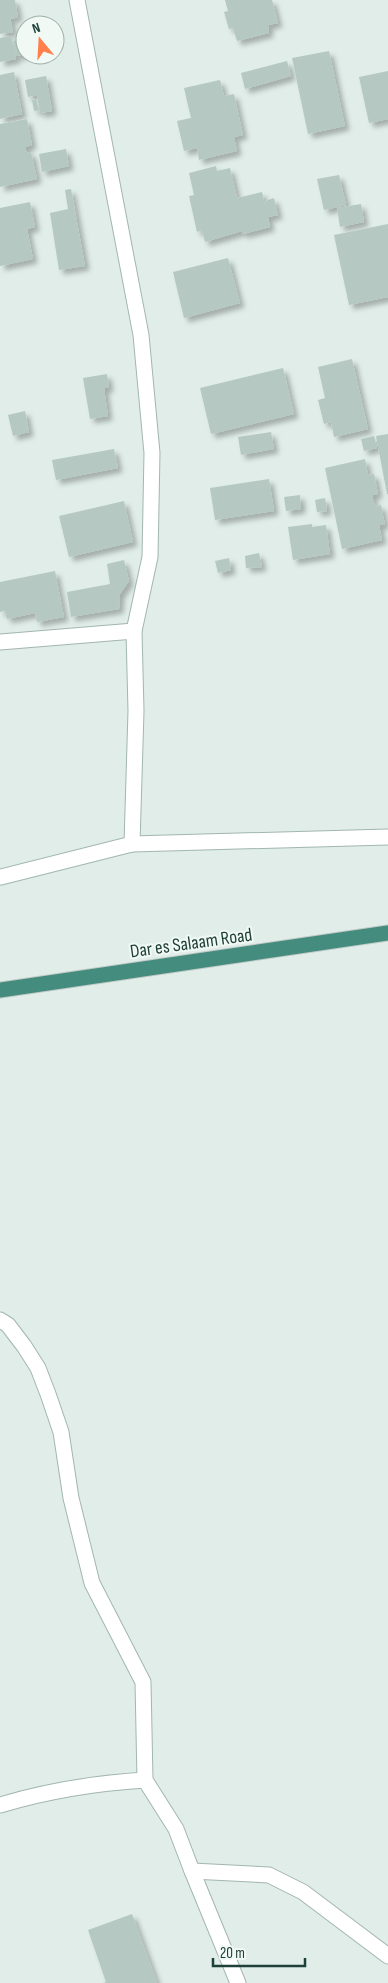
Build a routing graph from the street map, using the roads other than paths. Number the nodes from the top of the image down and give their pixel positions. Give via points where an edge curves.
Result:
1 (77, 0) edge
2 (134, 631) junction
3 (0, 642) edge
4 (388, 836) edge
5 (132, 844) junction
6 (0, 876) edge
7 (388, 933) edge
8 (0, 990) edge
9 (0, 1320) edge
10 (145, 1780) junction
11 (0, 1805) edge
12 (192, 1871) junction
13 (388, 1956) edge
14 (238, 1983) edge

1 - 2 street via 141,335 148,398 152,453 150,557
2 - 3 street
2 - 5 street via 136,711
4 - 5 street
5 - 6 street
7 - 8 highway, Dar es Salaam Road
9 - 10 street via 24,1346 38,1368 61,1432 71,1498 92,1583 143,1682
10 - 11 street via 110,1782
10 - 12 street via 176,1829
12 - 13 street via 269,1875 303,1892
12 - 14 street

